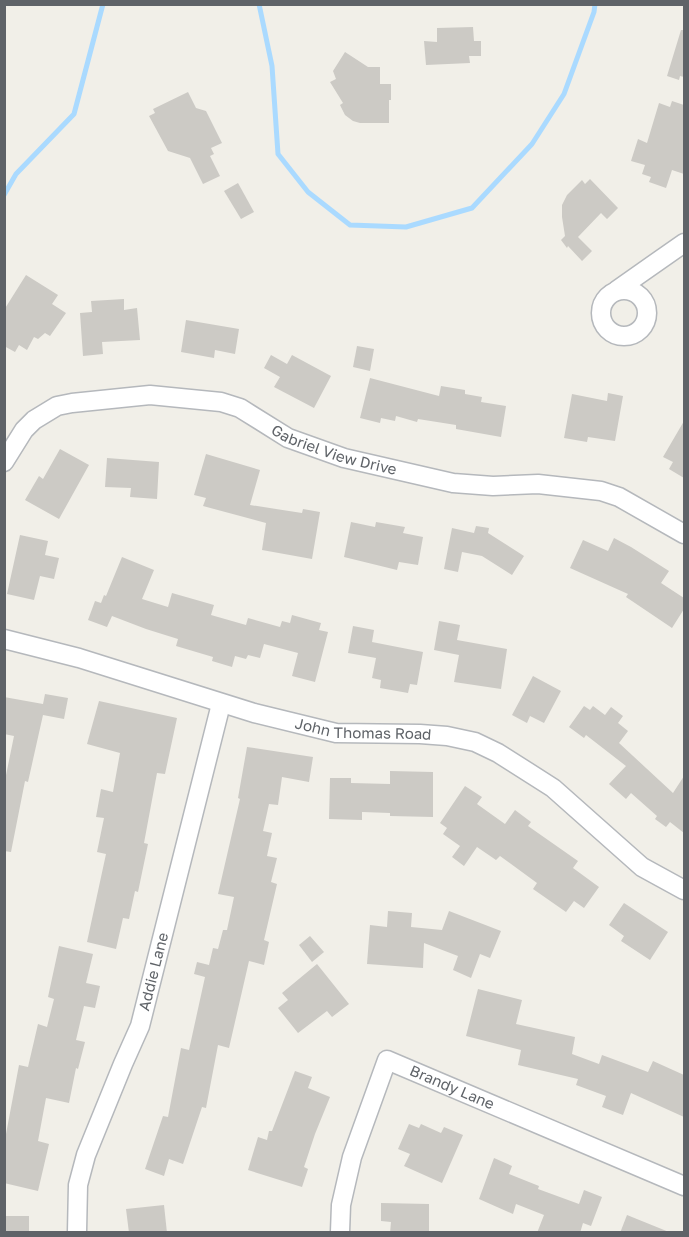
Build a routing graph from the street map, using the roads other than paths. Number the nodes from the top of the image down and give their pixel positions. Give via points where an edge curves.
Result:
1 (684, 243) edge
2 (616, 290) dead end
3 (4, 462) edge
4 (684, 534) edge
5 (4, 639) edge
6 (221, 704) junction
7 (684, 890) edge
8 (684, 1186) edge
9 (77, 1233) edge
10 (340, 1233) edge

1 - 2 street
3 - 4 street, Gabriel View Drive via 28,425 57,406 150,395 221,402 240,408 288,438 344,458 453,483 538,484 601,491
5 - 6 street, John Thomas Road via 79,658
6 - 7 street, John Thomas Road via 336,733 420,734 475,742 553,788 642,867
6 - 9 street, Addie Lane via 140,1026 86,1155 78,1185
8 - 10 street, Brandy Lane via 387,1060 352,1157 341,1205

